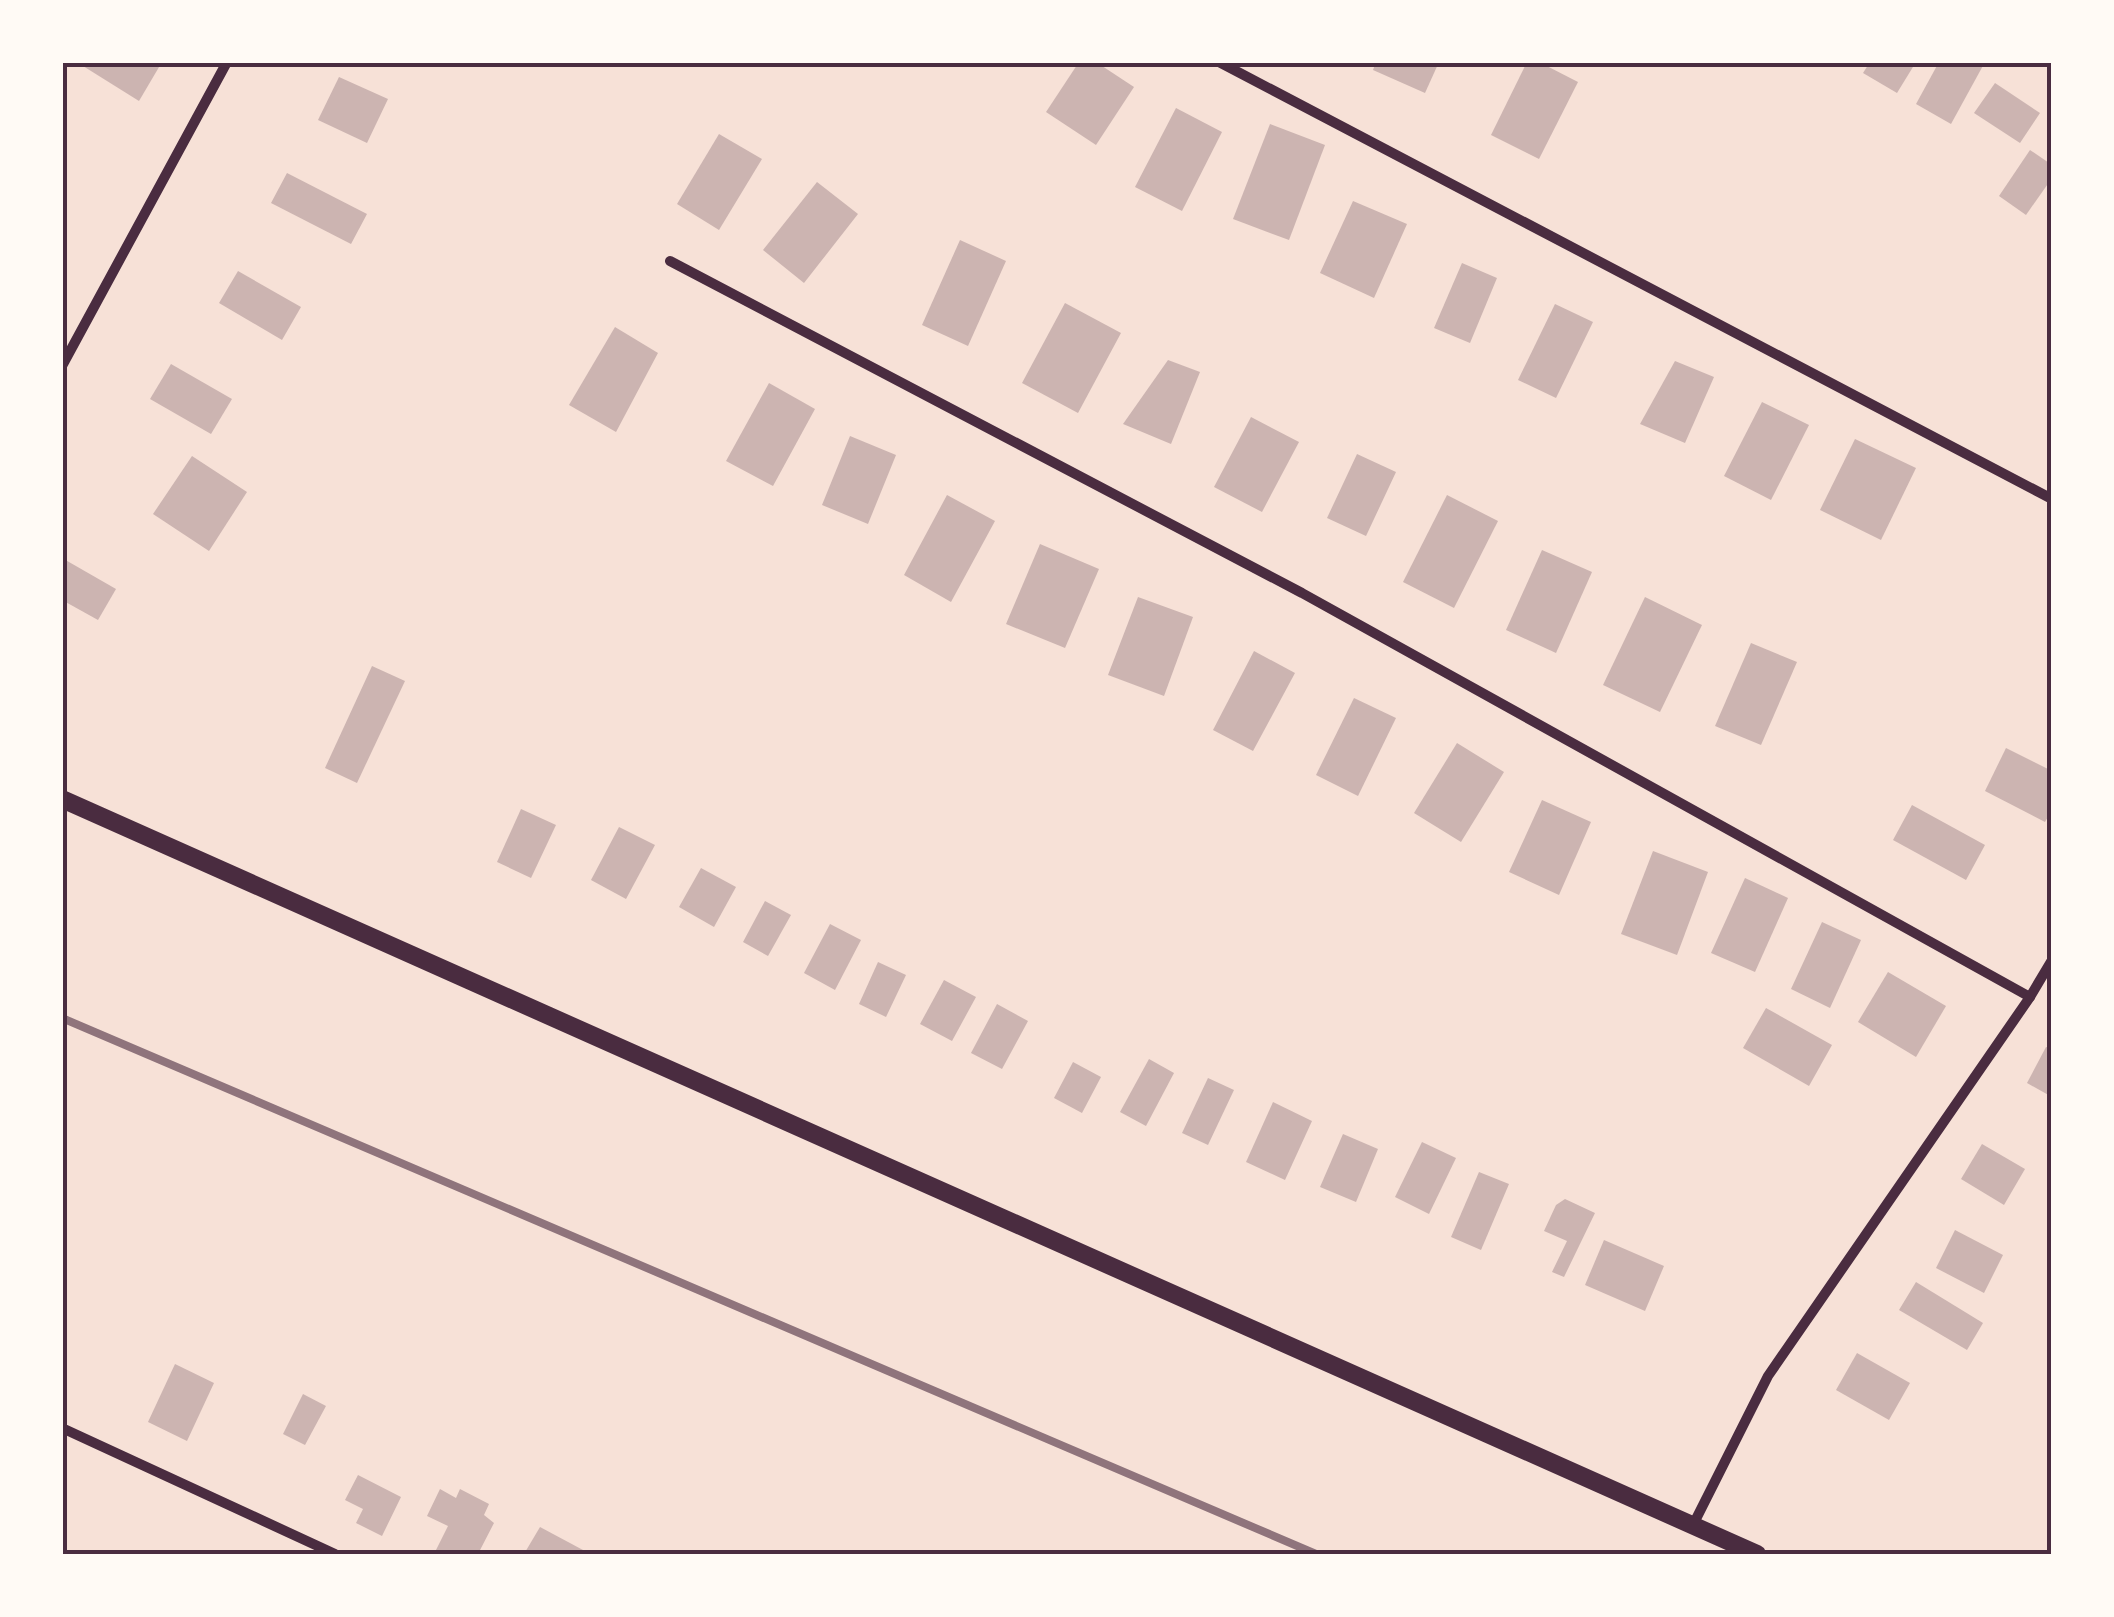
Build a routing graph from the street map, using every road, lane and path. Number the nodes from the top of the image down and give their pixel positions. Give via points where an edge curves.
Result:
1 (227, 62) edge
2 (1218, 62) edge
3 (670, 261) dead end
4 (62, 366) edge
5 (2052, 498) edge
6 (62, 798) edge
7 (2052, 960) edge
8 (2030, 997) junction
9 (62, 1428) edge
10 (1693, 1525) junction
11 (334, 1554) edge
12 (1757, 1554) edge

1 - 4 street
2 - 5 street
3 - 8 street via 1285,584
6 - 10 street
7 - 8 street
8 - 10 street via 1768,1376
9 - 11 street
10 - 12 street

